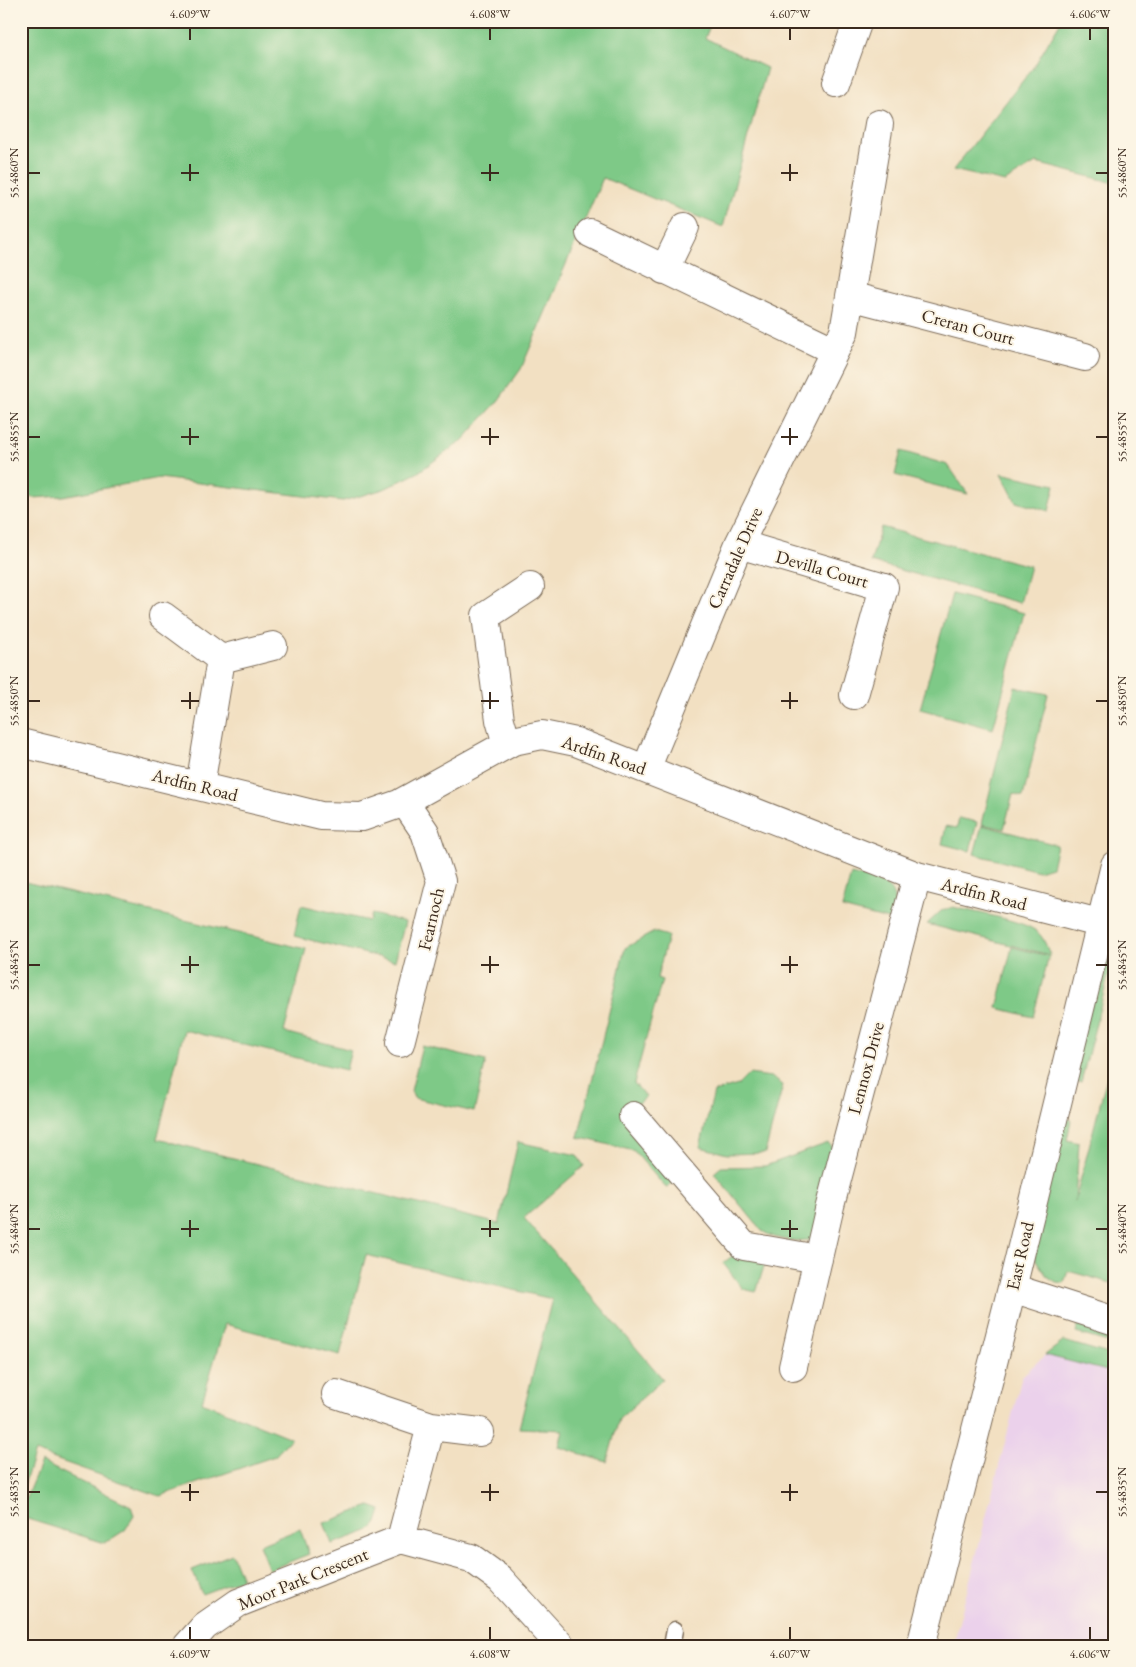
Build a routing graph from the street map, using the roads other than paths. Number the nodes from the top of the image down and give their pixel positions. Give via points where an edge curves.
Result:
1 (858, 21) edge
2 (836, 83) dead end
3 (879, 124) dead end
4 (685, 226) dead end
5 (590, 233) dead end
6 (664, 270) junction
7 (850, 296) junction
8 (834, 350) junction
9 (1085, 358) dead end
10 (739, 544) junction
11 (530, 587) dead end
12 (163, 616) dead end
13 (273, 646) dead end
14 (221, 659) junction
15 (854, 695) dead end
16 (21, 743) edge
17 (507, 744) junction
18 (646, 769) junction
19 (200, 786) junction
20 (404, 801) junction
21 (1115, 865) edge
22 (917, 876) junction
23 (1099, 923) junction
24 (400, 1043) dead end
25 (633, 1116) dead end
26 (818, 1259) junction
27 (1012, 1288) junction
28 (1115, 1321) edge
29 (793, 1367) dead end
30 (336, 1394) dead end
31 (431, 1426) junction
32 (480, 1432) dead end
33 (401, 1540) junction
34 (187, 1646) edge
35 (561, 1646) edge
36 (921, 1646) edge

1 - 2 street
3 - 7 street, Carradale Drive
4 - 6 street
5 - 6 street
6 - 8 street
7 - 8 street, Carradale Drive via 844,332
7 - 9 street, Creran Court
8 - 10 street, Carradale Drive
10 - 15 street, Devilla Court via 884,587
10 - 18 street, Carradale Drive
11 - 17 street via 486,616 500,720
12 - 14 street
13 - 14 street
14 - 19 street
16 - 19 street, Ardfin Road
17 - 18 street, Ardfin Road via 542,735 576,742
17 - 20 street, Ardfin Road
18 - 22 street, Ardfin Road
19 - 20 street, Ardfin Road via 321,816 362,817
20 - 24 street, Fearnoch via 425,832 441,881
21 - 23 street, East Road
22 - 23 street, Ardfin Road
22 - 26 street, Lennox Drive
23 - 27 street, East Road
25 - 26 street via 744,1246
26 - 29 street, Lennox Drive
27 - 28 street
27 - 36 street, East Road
30 - 31 street
31 - 32 street
31 - 33 street
33 - 34 street, Moor Park Crescent via 238,1603 205,1626
33 - 35 street via 471,1558 500,1579

